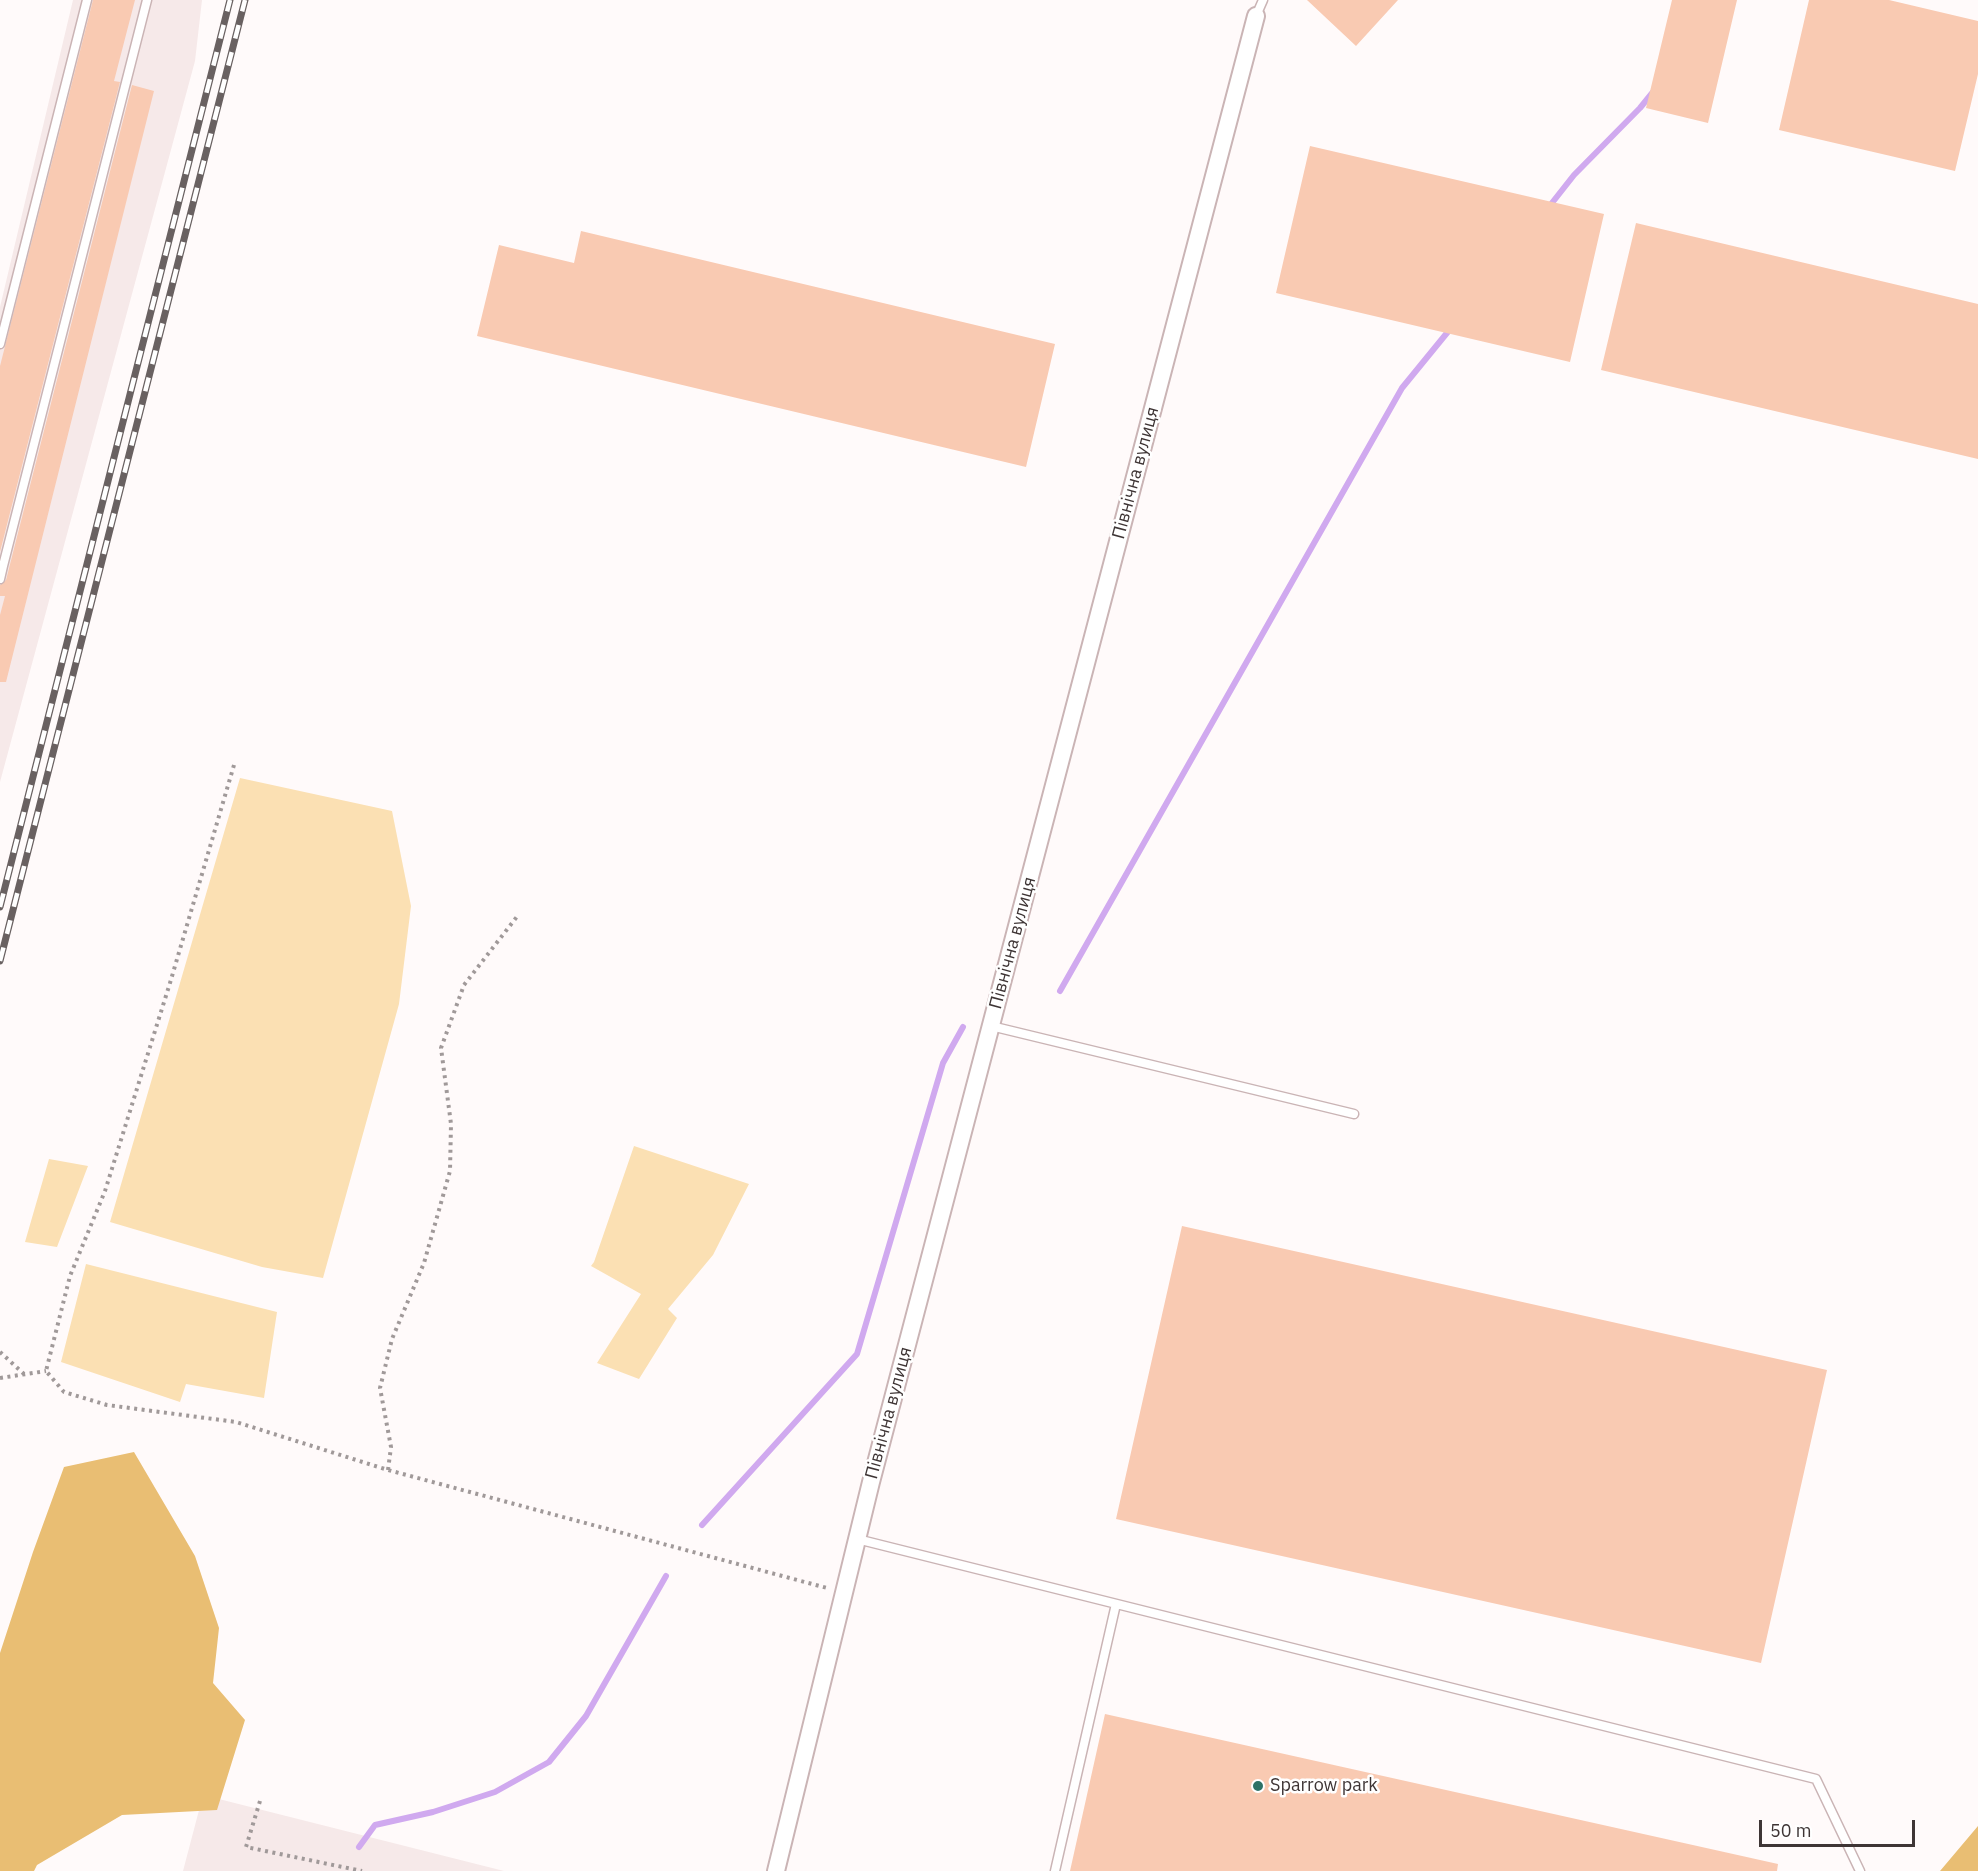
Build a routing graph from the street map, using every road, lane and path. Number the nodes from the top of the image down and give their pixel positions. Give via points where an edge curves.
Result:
1 (87, 0) edge
2 (147, 0) edge
3 (1263, 0) edge
4 (1256, 16) joint
5 (0, 344) edge
6 (2, 566) edge
7 (0, 579) edge
8 (234, 765) dead end
9 (519, 914) dead end
10 (991, 1026) junction
11 (1354, 1114) dead end
12 (0, 1352) edge
13 (46, 1371) junction
14 (24, 1374) junction
15 (0, 1378) edge
16 (388, 1470) junction
17 (857, 1539) junction
18 (844, 1592) junction
19 (1116, 1604) junction
20 (260, 1801) dead end
21 (362, 1871) edge
22 (776, 1871) edge
23 (1055, 1871) edge
24 (1860, 1871) edge

1 - 5 lane
2 - 6 lane
3 - 4 lane
4 - 10 street, Північна вулиця
6 - 7 lane
8 - 13 path via 105,1191 70,1276
9 - 16 path via 464,985 441,1048 451,1124 450,1171 424,1263 392,1339 380,1388 391,1447
10 - 11 lane
10 - 17 street, Північна вулиця
12 - 14 path
13 - 14 path
13 - 16 path via 64,1392 106,1405 236,1422
14 - 15 path
16 - 18 path
17 - 18 street, Північна вулиця
17 - 19 lane
18 - 22 street, Північна вулиця
19 - 23 lane
19 - 24 lane via 1816,1779
20 - 21 path via 246,1848

